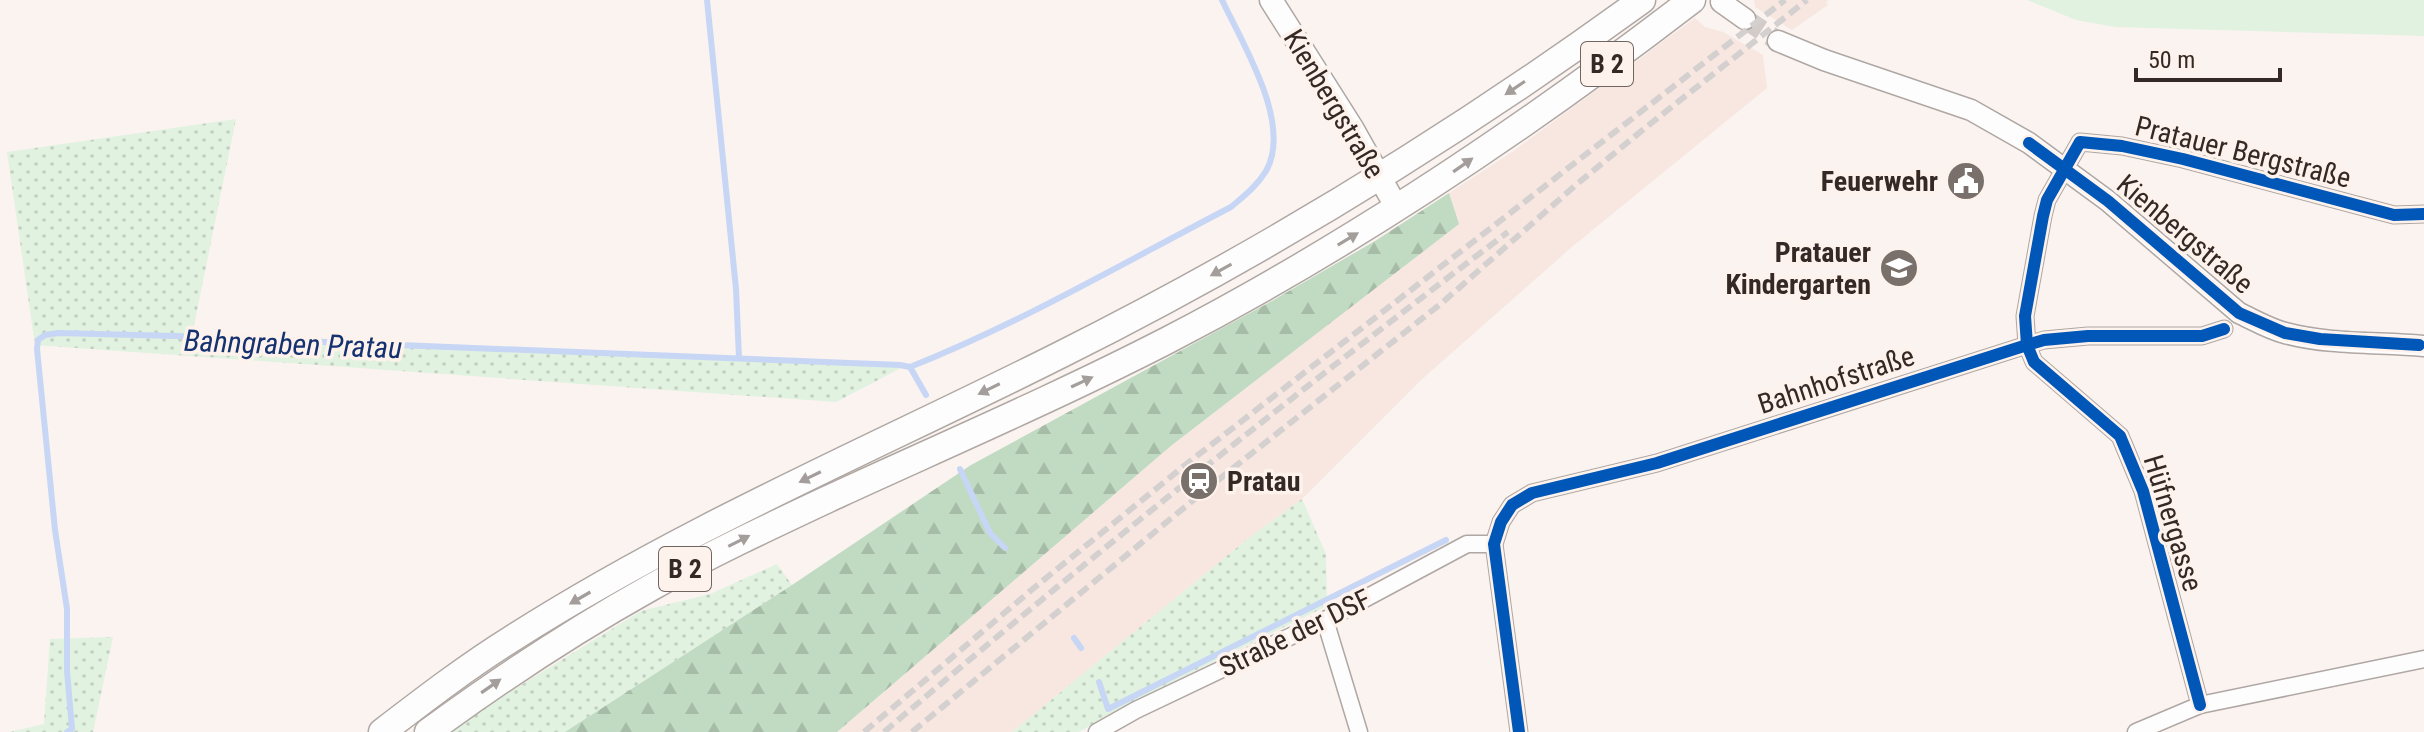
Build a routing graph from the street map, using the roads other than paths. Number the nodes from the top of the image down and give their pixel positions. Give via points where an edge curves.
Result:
1 (1271, 0) edge
2 (1642, 0) edge
3 (1721, 2) dead end
4 (1688, 3) edge
5 (1745, 19) tunnel mouth
6 (1778, 41) tunnel mouth
7 (2064, 168) junction
8 (1378, 178) junction
9 (1397, 208) junction
10 (2424, 214) edge
11 (2224, 329) dead end
12 (2027, 345) junction
13 (2424, 346) edge
14 (1494, 544) junction
15 (1325, 620) junction
16 (2424, 659) edge
17 (2200, 705) junction
18 (382, 732) edge
19 (428, 732) edge
20 (1097, 732) edge
21 (1359, 732) edge
22 (1519, 732) edge
23 (2136, 732) edge

1 - 8 main road, Kienbergstraße
2 -> 8 main road, B 2
3 - 5 street
9 -> 4 main road, B 2 via 1539,113
6 - 7 street, Kienbergstraße via 1971,110
7 - 10 street, Pratauer Bergstraße via 2080,142 2098,143 2183,159 2394,215
7 - 12 street via 2043,216 2025,316
7 - 13 street, Kienbergstraße via 2239,313 2285,333
8 - 9 main road, Kienbergstraße
8 -> 18 main road, B 2 via 1161,303 642,562 511,639
19 -> 9 main road, B 2 via 517,668 652,587 753,534 1170,339
11 - 12 street, Bahnhofstraße via 2202,336 2088,336
12 - 14 street, Bahnhofstraße via 1657,463 1532,493 1512,505
12 - 17 street, Hüfnergasse via 2034,362 2120,436 2133,462
14 - 15 street, Straße der DSF via 1467,544
14 - 22 street
15 - 20 street, Straße der DSF
15 - 21 street
16 - 17 street
17 - 23 street

